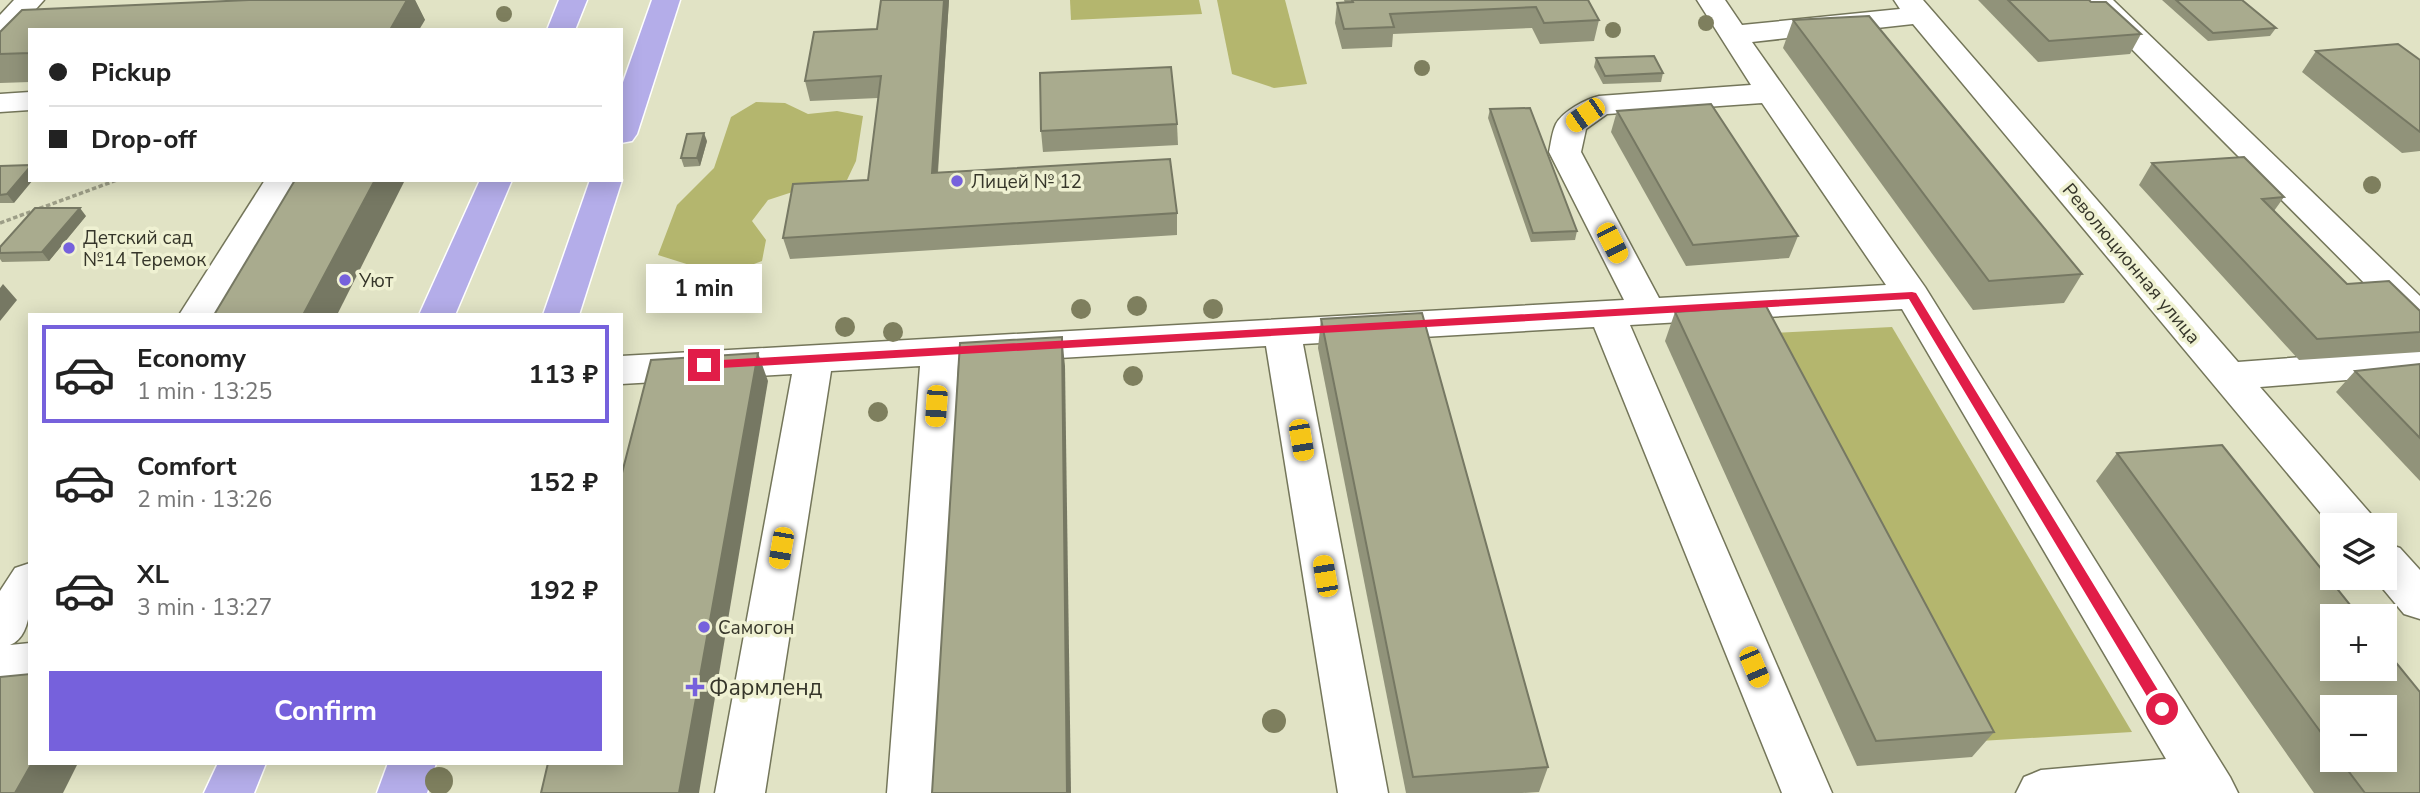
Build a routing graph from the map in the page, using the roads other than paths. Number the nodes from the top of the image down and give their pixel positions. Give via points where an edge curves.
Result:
1 (30, 0) edge
2 (573, 0) edge
3 (666, 0) edge
4 (1711, 0) edge
5 (2097, 0) edge
6 (1914, 7) edge
7 (562, 28) edge
8 (0, 32) edge
9 (1733, 35) junction
10 (1771, 93) junction
11 (28, 102) edge
12 (0, 103) edge
13 (623, 128) edge
14 (281, 182) edge
15 (495, 182) edge
16 (605, 182) edge
17 (1912, 296) junction
18 (1628, 312) junction
19 (198, 313) edge
20 (438, 313) edge
21 (562, 313) edge
22 (2420, 317) edge
23 (1283, 332) junction
24 (940, 351) junction
25 (814, 358) junction
26 (2420, 361) edge
27 (623, 370) edge
28 (2228, 376) junction
29 (2345, 513) edge
30 (2397, 574) edge
31 (28, 585) edge
32 (2420, 601) edge
33 (0, 629) edge
34 (28, 663) edge
35 (0, 665) edge
36 (241, 765) edge
37 (411, 765) edge
38 (2208, 785) edge
39 (229, 793) edge
40 (402, 793) edge
41 (740, 793) edge
42 (912, 793) edge
43 (1363, 793) edge
44 (1807, 793) edge
45 (2041, 793) edge

1 - 8 street
2 - 7 main road
3 - 13 main road
4 - 9 street
5 - 22 street
6 - 9 street
6 - 28 street, Революционная улица
9 - 10 street
10 - 17 street
10 - 18 street via 1599,106 1571,125 1565,152
11 - 12 street
14 - 19 street
15 - 20 main road
16 - 21 main road
17 - 18 street
17 - 38 street
18 - 23 street
18 - 44 street
23 - 24 street
23 - 43 street
24 - 25 street
24 - 42 street
25 - 27 street
25 - 41 street
26 - 28 street
28 - 29 street, Революционная улица
30 - 32 street
31 - 33 street
34 - 35 street
36 - 39 main road
37 - 40 main road
38 - 45 street

